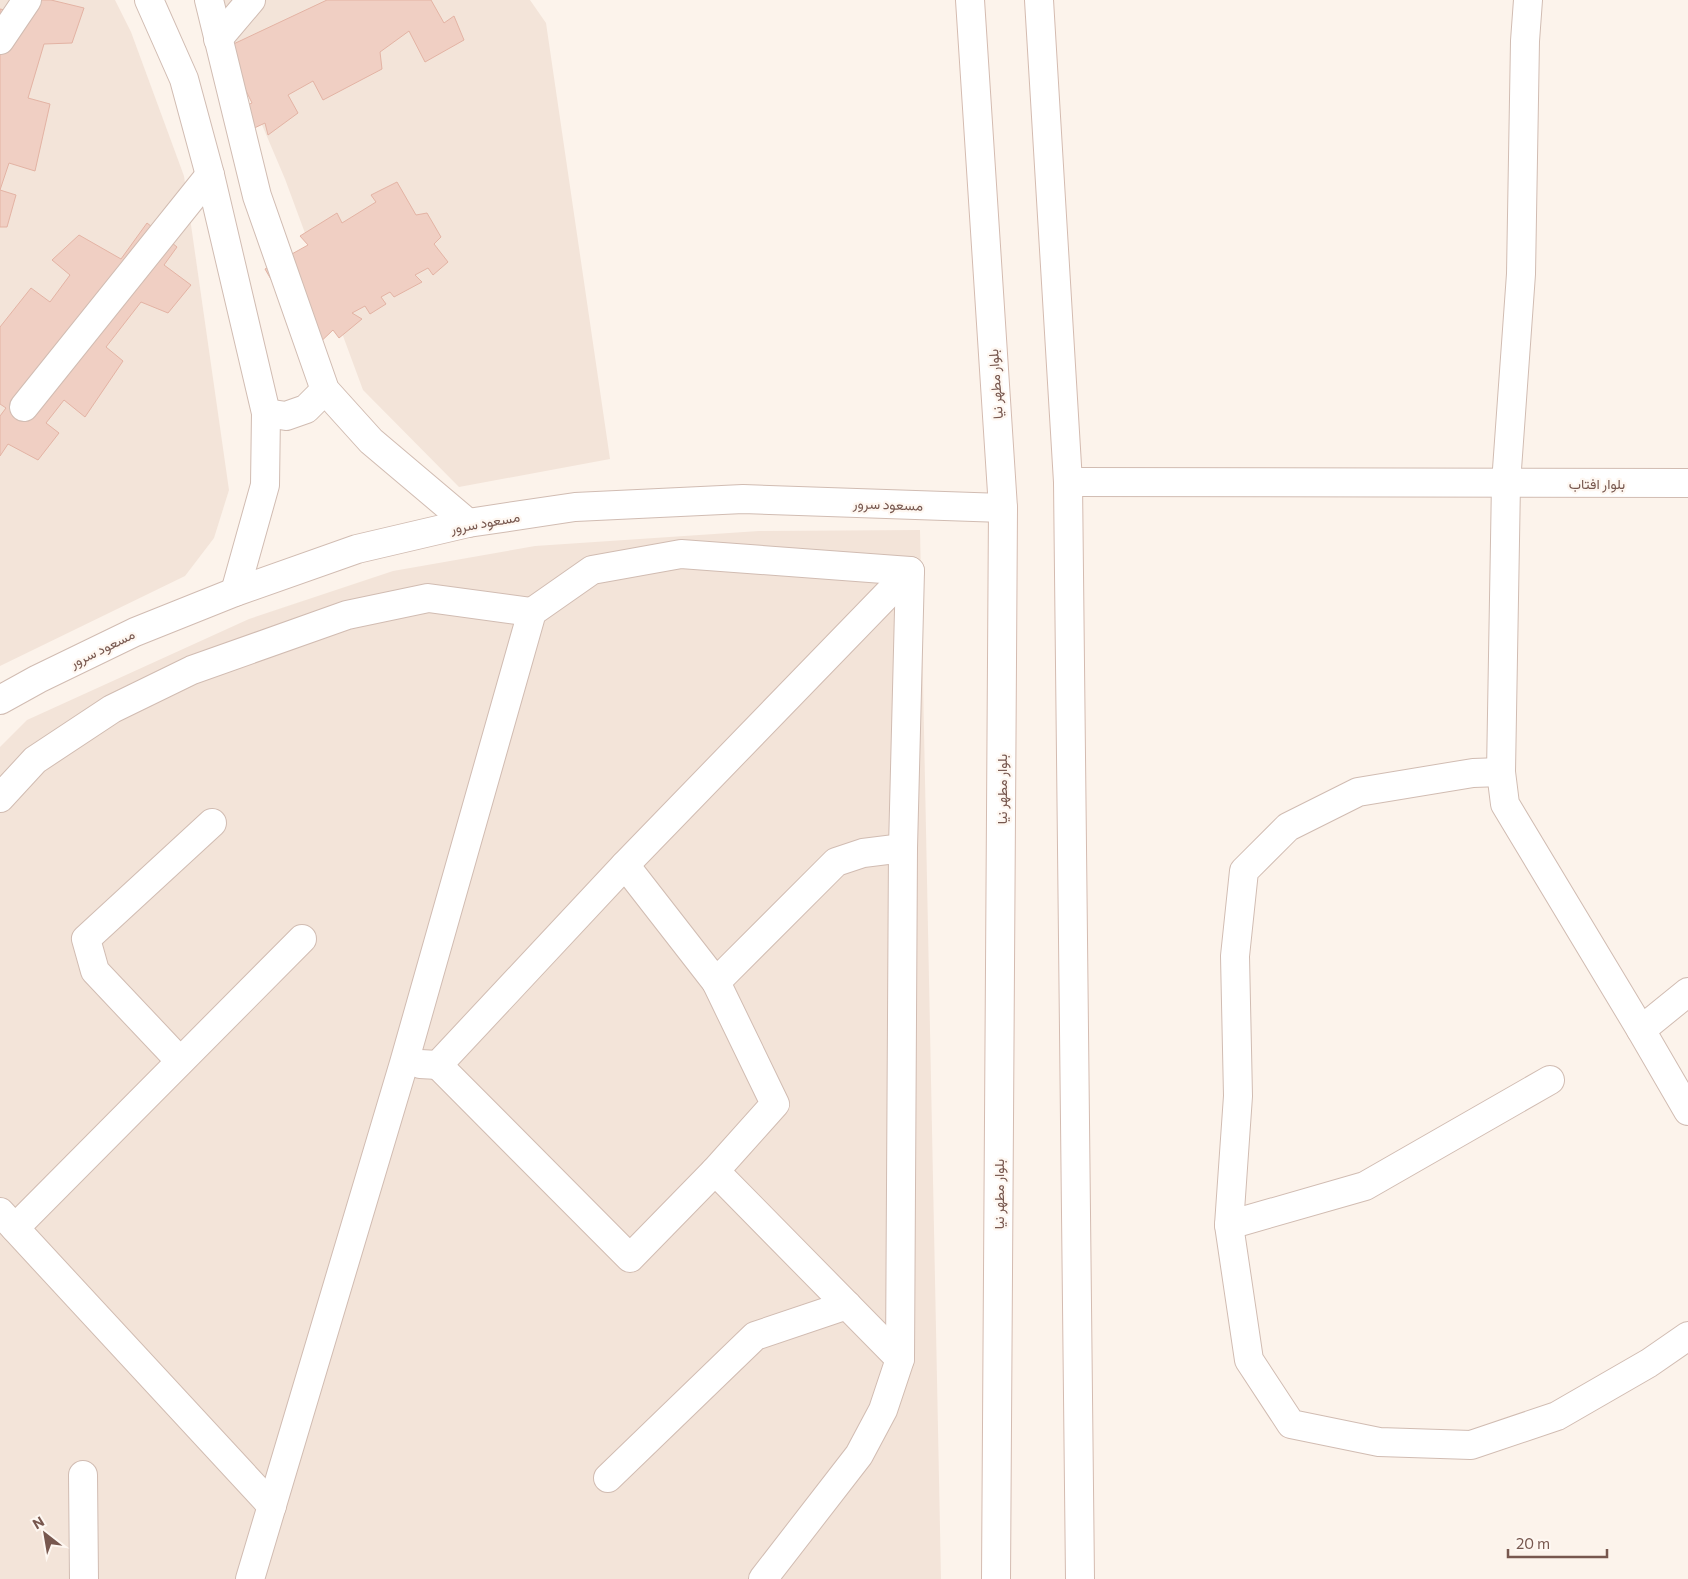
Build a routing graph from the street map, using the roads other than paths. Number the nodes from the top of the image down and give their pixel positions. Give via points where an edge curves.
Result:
1 (27, 0) edge
2 (149, 0) edge
3 (209, 0) edge
4 (251, 0) edge
5 (970, 0) edge
6 (1039, 0) edge
7 (1528, 0) edge
8 (218, 39) junction
9 (0, 40) edge
10 (210, 175) junction
11 (324, 390) junction
12 (24, 407) dead end
13 (266, 413) junction
14 (1068, 482) junction
15 (1506, 483) junction
16 (1688, 483) edge
17 (1003, 508) junction
18 (468, 524) junction
19 (910, 571) junction
20 (235, 592) junction
21 (532, 612) junction
22 (0, 700) edge
23 (1501, 772) junction
24 (0, 798) edge
25 (212, 823) dead end
26 (904, 848) junction
27 (625, 865) junction
28 (302, 939) dead end
29 (716, 982) junction
30 (1688, 992) edge
31 (1641, 1030) junction
32 (180, 1061) junction
33 (404, 1063) junction
34 (438, 1065) junction
35 (1550, 1080) dead end
36 (1688, 1111) edge
37 (715, 1172) junction
38 (8, 1220) edge
39 (1229, 1226) junction
40 (847, 1305) junction
41 (1688, 1336) edge
42 (900, 1359) junction
43 (83, 1474) dead end
44 (608, 1478) dead end
45 (272, 1506) junction
46 (84, 1579) edge
47 (250, 1579) edge
48 (763, 1579) edge
49 (996, 1579) edge
50 (1080, 1579) edge

1 - 9 street
2 - 10 street via 184,79
3 - 8 street
4 - 8 street
5 - 17 street, بلوار مطهر نیا
6 - 14 street
7 - 15 street via 1524,41 1521,274
8 - 11 street via 257,196
10 - 12 street
10 - 13 street
11 - 13 street via 306,409 286,416
11 - 18 street via 372,441
13 - 20 street via 265,485
14 - 15 street, بلوار افتاب
14 - 50 street
15 - 16 street, بلوار افتاب
15 - 23 street
17 - 18 street, مسعود سرور via 742,499 575,507
17 - 49 street, بلوار مطهر نیا
18 - 20 street, مسعود سرور via 357,548
19 - 21 street via 681,554 592,570
19 - 26 street
19 - 27 street
20 - 22 street, مسعود سرور via 134,632
21 - 24 street via 428,598 347,615 192,670 112,709 35,760
21 - 33 street
23 - 31 street via 1505,804
23 - 39 street via 1473,773 1358,792 1288,827 1244,871 1235,956 1238,1096
25 - 32 street via 86,939 94,971
26 - 29 street via 864,853 836,862
26 - 42 street
27 - 29 street
27 - 34 street
28 - 32 street
29 - 37 street via 775,1104
30 - 31 street
31 - 36 street
32 - 38 street
33 - 34 street
33 - 45 street
34 - 37 street via 630,1258
35 - 39 street via 1365,1186
37 - 40 street
38 - 45 street
39 - 41 street via 1249,1360 1291,1424 1379,1442 1471,1445 1557,1416 1649,1364
40 - 42 street
40 - 44 street via 755,1336
42 - 48 street via 883,1410 859,1455
43 - 46 street
45 - 47 street

